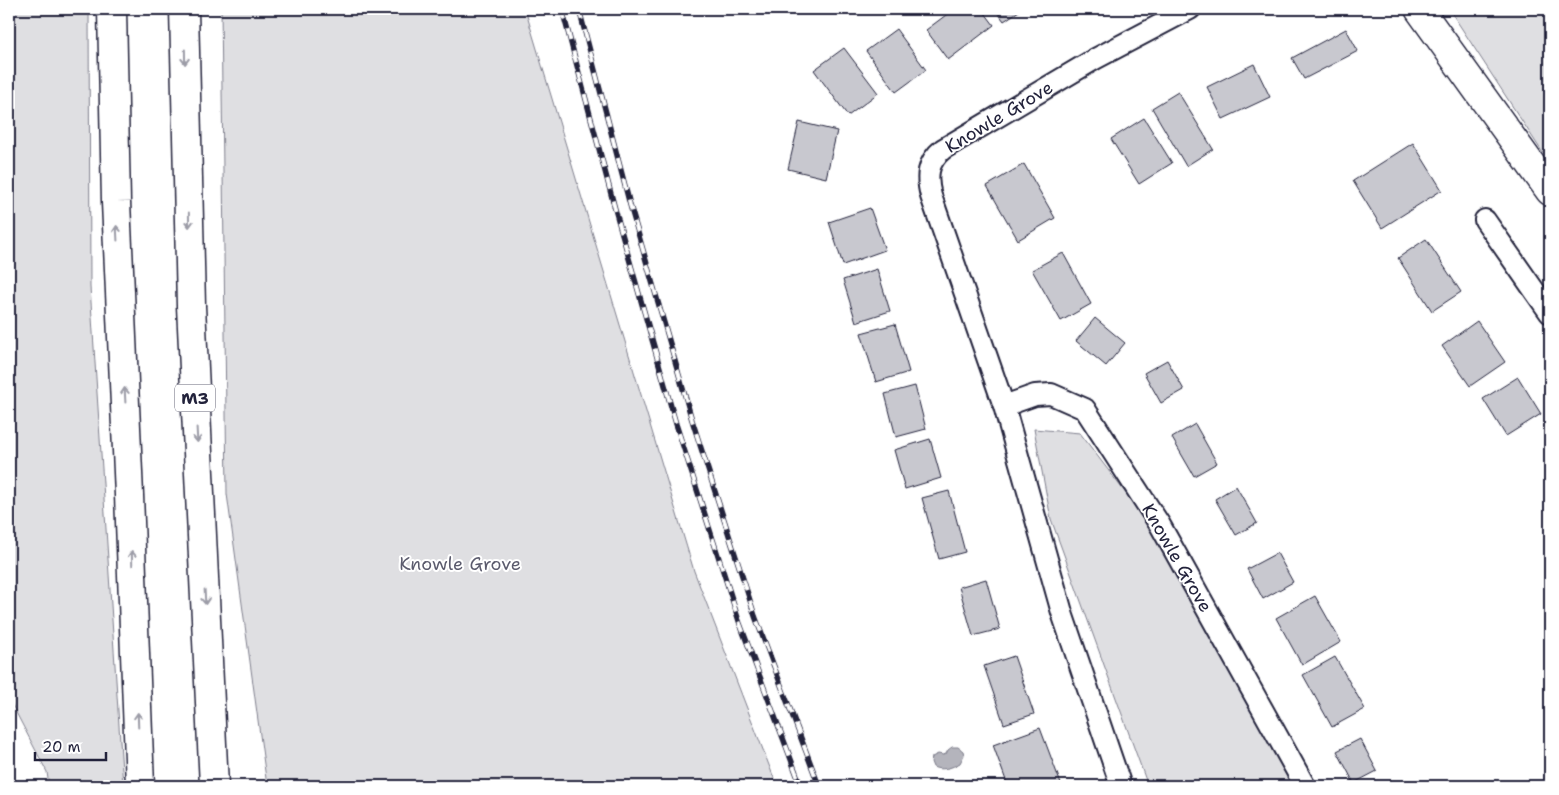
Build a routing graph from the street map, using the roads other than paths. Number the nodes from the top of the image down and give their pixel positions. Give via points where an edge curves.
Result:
1 (112, 9) edge
2 (184, 9) edge
3 (1190, 9) edge
4 (1419, 9) edge
5 (1550, 191) edge
6 (1485, 220) dead end
7 (1550, 313) edge
8 (1004, 406) junction
9 (140, 786) edge
10 (214, 786) edge
11 (1121, 786) edge
12 (1305, 786) edge

9 -> 1 main road via 116,202
2 -> 10 main road, M3 via 191,306
3 - 8 street, Knowle Grove via 943,149 930,166 927,181 931,196
4 - 5 main road
6 - 7 street
8 - 11 street, Knowle Grove via 1063,616
8 - 12 street, Knowle Grove via 1035,395 1051,394 1085,408 1160,525

